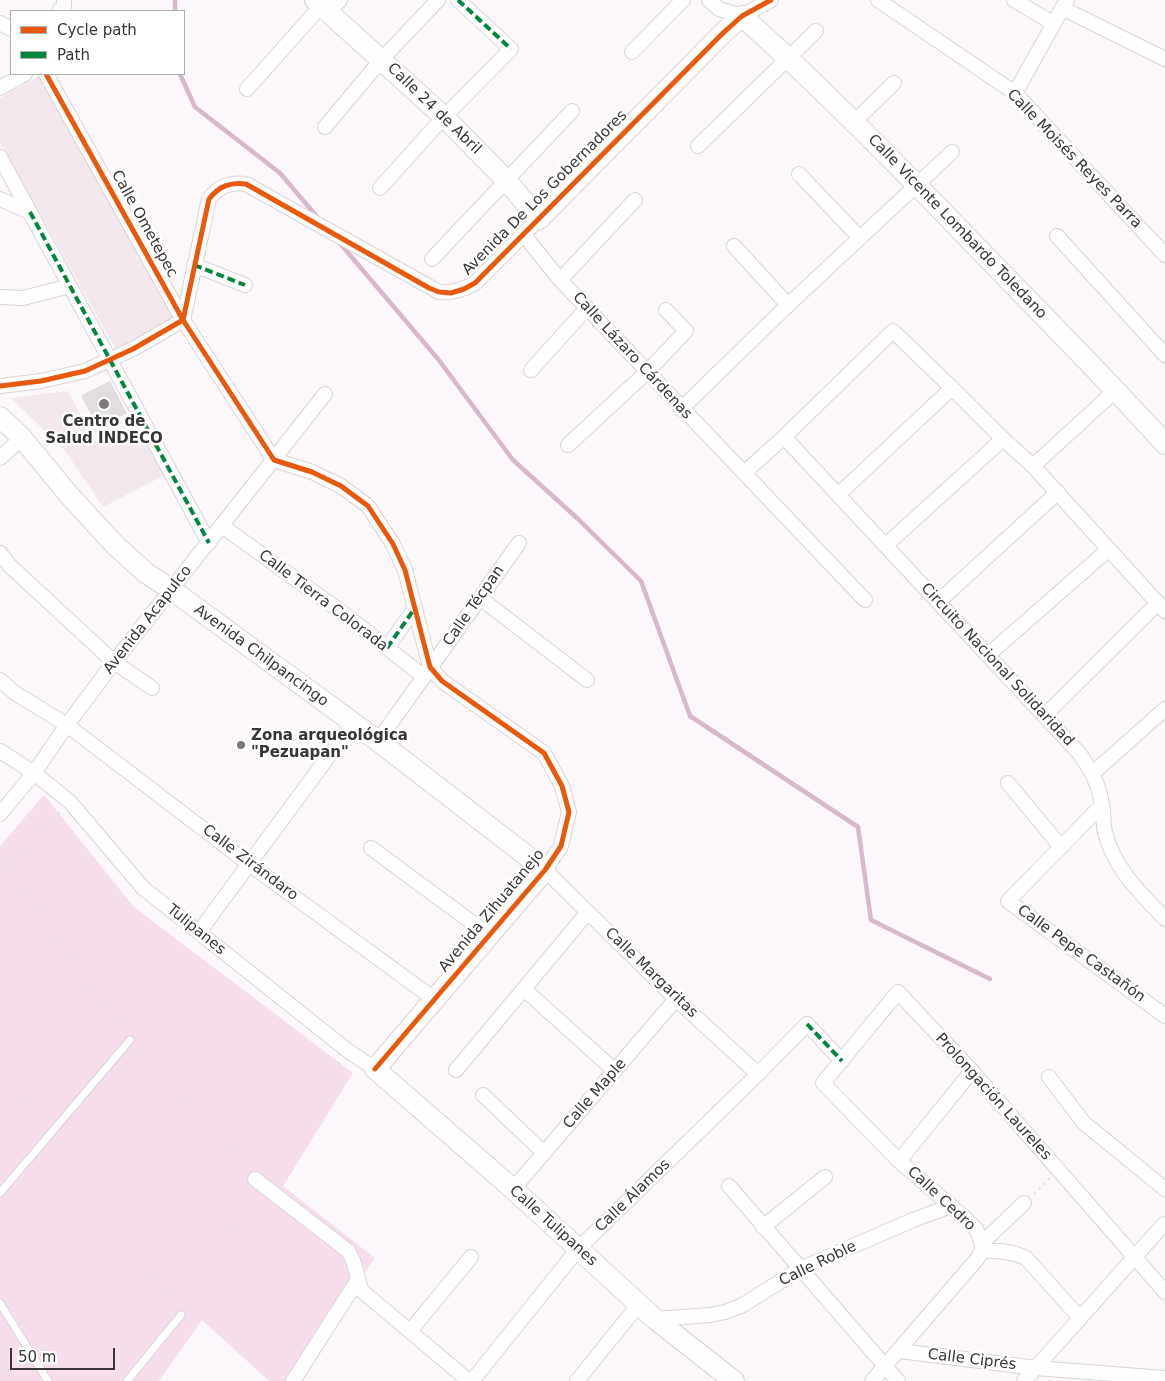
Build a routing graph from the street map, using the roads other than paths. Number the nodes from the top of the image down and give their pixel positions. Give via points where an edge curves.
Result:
1 (438, 0) edge
2 (458, 0) edge
3 (683, 0) edge
4 (709, 0) edge
5 (771, 0) edge
6 (878, 0) edge
7 (1014, 0) edge
8 (326, 4) edge
9 (1064, 4) edge
10 (736, 8) edge
11 (1054, 24) junction
12 (816, 31) dead end
13 (632, 52) dead end
14 (789, 58) junction
15 (382, 59) junction
16 (1165, 59) edge
17 (23, 75) edge
18 (47, 75) edge
19 (894, 83) dead end
20 (0, 88) edge
21 (247, 89) dead end
22 (1015, 93) junction
23 (572, 111) dead end
24 (444, 117) junction
25 (854, 122) junction
26 (325, 127) dead end
27 (698, 146) dead end
28 (952, 152) dead end
29 (0, 157) edge
30 (799, 174) dead end
31 (506, 180) junction
32 (917, 185) junction
33 (380, 188) dead end
34 (0, 199) edge
35 (635, 200) dead end
36 (30, 212) junction
37 (539, 219) junction
38 (524, 235) junction
39 (1058, 236) dead end
40 (860, 238) junction
41 (734, 246) dead end
42 (1165, 255) edge
43 (432, 260) dead end
44 (194, 264) junction
45 (560, 280) junction
46 (246, 285) dead end
47 (70, 286) junction
48 (0, 297) edge
49 (788, 306) junction
50 (587, 308) junction
51 (666, 310) dead end
52 (183, 320) junction
53 (1165, 355) edge
54 (110, 359) junction
55 (531, 370) dead end
56 (647, 372) junction
57 (0, 386) edge
58 (952, 388) junction
59 (1116, 390) junction
60 (325, 394) dead end
61 (681, 408) junction
62 (0, 417) edge
63 (784, 437) junction
64 (1163, 437) edge
65 (22, 438) junction
66 (1003, 440) junction
67 (568, 445) dead end
68 (0, 458) edge
69 (274, 460) junction
70 (1033, 466) junction
71 (744, 473) junction
72 (1058, 492) junction
73 (839, 494) junction
74 (222, 526) junction
75 (208, 543) junction
76 (519, 543) dead end
77 (886, 545) junction
78 (1109, 549) junction
79 (0, 553) edge
80 (172, 590) junction
81 (480, 598) junction
82 (865, 600) dead end
83 (938, 602) junction
84 (1161, 607) edge
85 (415, 608) junction
86 (387, 648) junction
87 (988, 655) junction
88 (114, 662) junction
89 (427, 672) junction
90 (0, 680) edge
91 (587, 680) dead end
92 (152, 688) dead end
93 (1165, 709) edge
94 (1044, 716) junction
95 (353, 723) junction
96 (67, 725) junction
97 (378, 741) junction
98 (0, 751) edge
99 (34, 773) junction
100 (1093, 773) junction
101 (1008, 783) dead end
102 (1102, 805) junction
103 (0, 814) edge
104 (1061, 847) junction
105 (371, 848) dead end
106 (249, 864) junction
107 (545, 870) junction
108 (588, 912) junction
109 (1165, 919) edge
110 (199, 932) junction
111 (490, 934) junction
112 (524, 988) junction
113 (434, 999) junction
114 (676, 999) junction
115 (1165, 1016) edge
116 (130, 1040) road end
117 (842, 1060) junction
118 (375, 1069) junction
119 (456, 1070) dead end
120 (972, 1070) junction
121 (615, 1071) junction
122 (758, 1074) junction
123 (1049, 1077) dead end
124 (823, 1083) joint
125 (483, 1095) dead end
126 (544, 1153) junction
127 (899, 1161) junction
128 (825, 1176) dead end
129 (255, 1179) road end
130 (729, 1186) dead end
131 (513, 1189) junction
132 (1165, 1189) edge
133 (0, 1192) edge
134 (1024, 1203) road end
135 (951, 1206) junction
136 (1164, 1224) dead end
137 (764, 1227) junction
138 (982, 1247) junction
139 (578, 1249) junction
140 (471, 1256) dead end
141 (1134, 1256) junction
142 (800, 1269) junction
143 (358, 1281) junction
144 (1165, 1292) edge
145 (0, 1303) edge
146 (638, 1304) junction
147 (181, 1315) road end
148 (1080, 1318) junction
149 (655, 1320) junction
150 (410, 1330) junction
151 (900, 1351) junction
152 (885, 1367) junction
153 (1036, 1368) junction
154 (1165, 1378) edge
155 (1026, 1380) edge
156 (48, 1381) edge
157 (127, 1381) edge
158 (293, 1381) edge
159 (471, 1381) edge
160 (577, 1381) edge
161 (734, 1381) edge
162 (872, 1381) edge
163 (898, 1381) edge

1 - 15 street
2 - 24 street via 511,49
3 - 13 street
4 - 10 street, Calle Vicente Lombardo Toledano via 719,9
5 - 10 street, Avenida De Los Gobernadores
6 - 22 street, Calle Moisés Reyes Parra
7 - 11 street
8 - 15 street, Calle 24 de Abril
8 - 21 street
9 - 11 street
9 - 16 street
10 - 14 street, Calle Vicente Lombardo Toledano
10 - 37 street, Avenida De Los Gobernadores via 723,33
11 - 22 street
12 - 14 street
14 - 25 street, Calle Vicente Lombardo Toledano
14 - 27 street
15 - 24 street, Calle 24 de Abril
15 - 26 street
17 - 20 street
18 - 52 street, Calle Ometepec
19 - 25 street
22 - 42 street, Calle Moisés Reyes Parra
23 - 31 street
24 - 31 street, Calle 24 de Abril
24 - 33 street
25 - 32 street, Calle Vicente Lombardo Toledano
28 - 32 street
29 - 36 street
30 - 40 street
31 - 37 street, Calle 24 de Abril
31 - 43 street
32 - 40 street
32 - 59 street, Calle Vicente Lombardo Toledano
34 - 36 street
35 - 45 street
36 - 47 street
37 - 38 street, Avenida De Los Gobernadores
38 - 44 street, Avenida De Los Gobernadores via 475,283 451,293 439,292 246,184 235,183 215,191 209,200
38 - 45 street, Calle Lázaro Cárdenas
39 - 53 street
40 - 49 street
41 - 49 street
44 - 46 street
44 - 52 street, Avenida De Los Gobernadores
45 - 50 street, Calle Lázaro Cárdenas
47 - 48 street via 23,298
47 - 54 street
49 - 61 street
50 - 55 street
50 - 56 street, Calle Lázaro Cárdenas
51 - 56 street via 686,331
52 - 54 street
52 - 69 street, Calle Ometepec
54 - 57 street via 85,370 41,381
54 - 75 street
56 - 61 street, Calle Lázaro Cárdenas
56 - 67 street
58 - 63 street via 892,331
58 - 66 street
58 - 73 street
59 - 64 street, Calle Vicente Lombardo Toledano
59 - 70 street
60 - 69 street, Avenida Acapulco
61 - 71 street, Calle Lázaro Cárdenas
62 - 65 street, Avenida Chilpancingo
63 - 71 street
63 - 73 street, Circuito Nacional Solidaridad
65 - 68 street
65 - 80 street, Avenida Chilpancingo via 115,545 146,573
66 - 70 street
66 - 77 street
69 - 74 street, Avenida Acapulco
69 - 85 street via 312,472 341,486 368,506 393,544 405,570
70 - 72 street
71 - 82 street, Calle Lázaro Cárdenas
72 - 78 street
72 - 83 street
73 - 77 street, Circuito Nacional Solidaridad
74 - 75 street, Avenida Acapulco
74 - 86 street, Calle Tierra Colorada
75 - 80 street, Avenida Acapulco
76 - 81 street, Calle Técpan
77 - 83 street, Circuito Nacional Solidaridad
78 - 84 street
78 - 87 street
79 - 88 street
80 - 88 street, Avenida Acapulco
80 - 95 street, Avenida Chilpancingo
81 - 89 street, Calle Técpan
81 - 91 street
83 - 87 street, Circuito Nacional Solidaridad
84 - 94 street
85 - 86 street
85 - 89 street
86 - 89 street, Calle Tierra Colorada
87 - 94 street, Circuito Nacional Solidaridad
88 - 92 street
88 - 96 street, Avenida Acapulco
89 - 97 street, Calle Técpan
89 - 107 street, Avenida Zihuatanejo via 544,753 562,786 569,812 561,846
90 - 96 street, Calle Zirándaro
93 - 100 street
94 - 100 street, Circuito Nacional Solidaridad
95 - 97 street, Avenida Chilpancingo
95 - 106 street
96 - 99 street, Avenida Acapulco
96 - 106 street, Calle Zirándaro
97 - 107 street, Avenida Chilpancingo
98 - 99 street, Tulipanes
99 - 103 street, Avenida Acapulco
99 - 110 street, Tulipanes via 70,802 143,888
100 - 102 street, Circuito Nacional Solidaridad
101 - 104 street
102 - 104 street, Calle Pepe Castañón
102 - 109 street, Circuito Nacional Solidaridad via 1105,831 1113,855 1132,884
104 - 115 street, Calle Pepe Castañón via 1008,901
105 - 111 street
106 - 110 street
106 - 113 street, Calle Zirándaro
107 - 108 street, Calle Margaritas
107 - 111 street, Avenida Zihuatanejo
108 - 112 street
108 - 114 street, Calle Margaritas
110 - 118 street, Tulipanes
111 - 113 street, Avenida Zihuatanejo
112 - 119 street
112 - 121 street
113 - 118 street, Avenida Zihuatanejo
114 - 121 street, Calle Maple
114 - 122 street, Calle Margaritas
116 - 133 lane
117 - 120 street, Prolongación Laureles via 898,992
117 - 122 street, Calle Álamos via 807,1024
117 - 124 street, Prolongación Laureles
118 - 131 street, Calle Tulipanes
120 - 127 street
120 - 141 street, Prolongación Laureles
121 - 126 street, Calle Maple
122 - 139 street, Calle Álamos
123 - 132 street via 1084,1122
124 - 127 street, Calle Cedro
125 - 126 street
126 - 131 street, Calle Maple
127 - 135 street, Calle Cedro
128 - 137 street
129 - 143 street via 348,1251 354,1258
130 - 137 street
131 - 139 street, Calle Tulipanes
134 - 138 street
135 - 138 street, Calle Cedro via 976,1229
135 - 142 street, Calle Roble
136 - 141 street
137 - 142 street
138 - 148 street, Calle Cedro via 1014,1252 1026,1258
138 - 151 street via 977,1259
139 - 146 street, Calle Tulipanes
139 - 159 street, Calle Álamos
140 - 150 street
141 - 144 street, Prolongación Laureles
141 - 148 street
142 - 149 street, Calle Roble via 743,1305 725,1312
142 - 152 street
143 - 150 street via 362,1291
143 - 158 street
145 - 156 lane
146 - 149 street, Calle Tulipanes
146 - 160 street
147 - 157 lane
148 - 153 street
149 - 161 street, Calle Tulipanes
150 - 159 street
151 - 152 street
151 - 153 street, Calle Ciprés
152 - 162 street
152 - 163 street
153 - 154 street, Calle Ciprés
153 - 155 street

